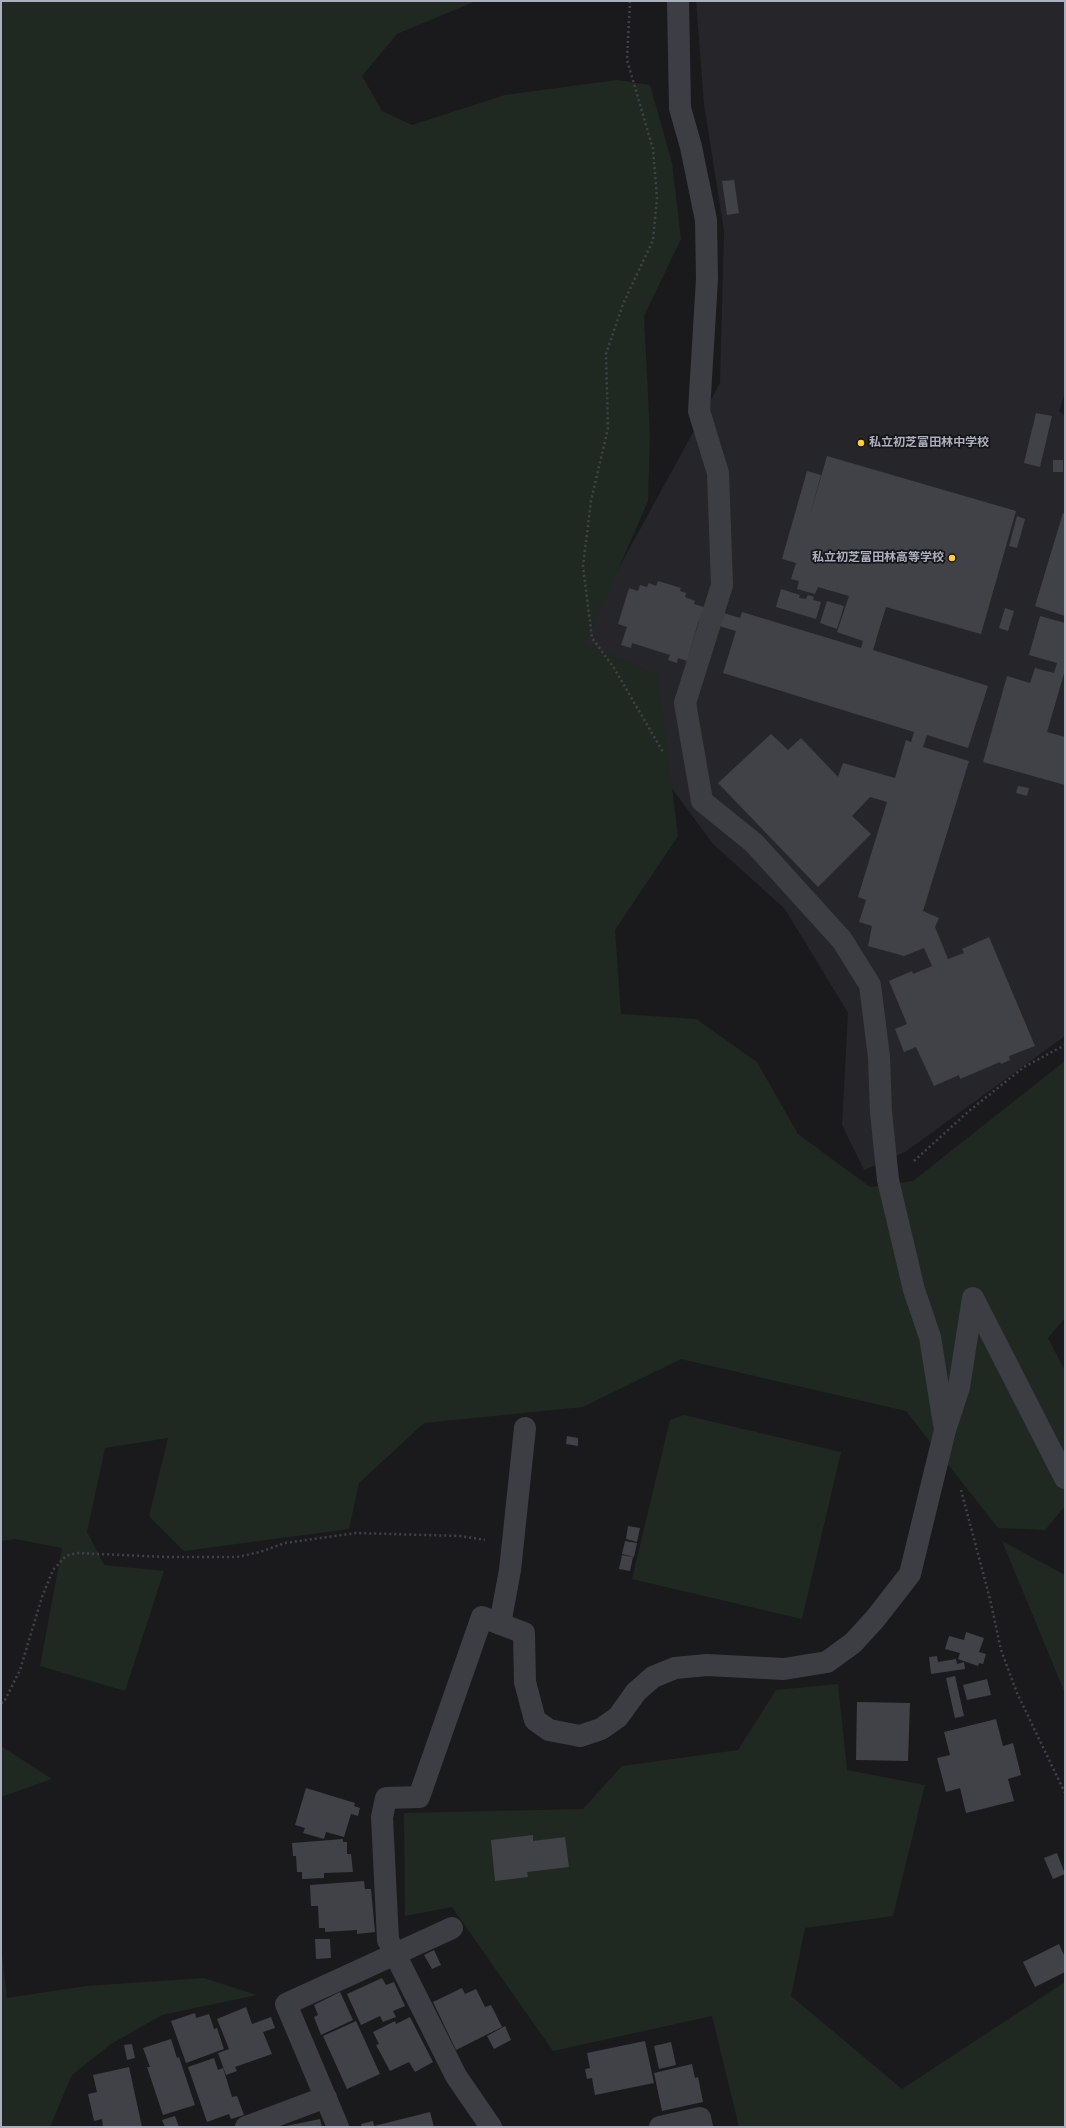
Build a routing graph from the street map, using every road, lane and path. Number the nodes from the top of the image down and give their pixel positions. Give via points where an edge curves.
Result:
1 (630, 1) edge
2 (678, 1) edge
3 (666, 756) dead end
4 (1065, 1045) edge
5 (888, 1180) junction
6 (525, 1428) dead end
7 (945, 1430) junction
8 (1065, 1478) edge
9 (959, 1484) dead end
10 (513, 1542) junction
11 (500, 1624) junction
12 (1, 1702) edge
13 (1065, 1793) edge
14 (452, 1928) dead end
15 (395, 1955) junction
16 (326, 2097) junction
17 (246, 2127) edge
18 (338, 2127) edge
19 (491, 2127) edge
20 (660, 2127) edge
21 (702, 2127) edge

1 - 3 path via 627,60 653,149 657,198 653,240 622,304 606,354 608,428 591,501 583,566 592,638 614,668
2 - 5 street via 680,108 691,146 706,220 706,279 699,411 718,473 722,585 685,704 699,786 702,801 754,843 842,940 870,985 879,1057 881,1112
4 - 5 path via 1024,1066 969,1111 917,1160
5 - 7 street via 914,1290 930,1337
6 - 10 street
7 - 8 street via 959,1387 973,1298
7 - 11 street via 910,1574 853,1643 827,1662 784,1670 708,1665 675,1668 653,1677 636,1692 618,1717 601,1729 580,1736 549,1730 535,1720 525,1682 524,1632
9 - 13 path via 1001,1650 1017,1693
10 - 11 street
10 - 12 path via 460,1536 356,1533 285,1543 237,1557 77,1553 66,1556 53,1570 20,1670 4,1702
11 - 15 street via 482,1617 419,1797 386,1798 382,1817 388,1940
14 - 15 street
15 - 16 street via 286,2004
15 - 19 street via 456,2076
16 - 17 street
16 - 18 street
20 - 21 street via 700,2118

